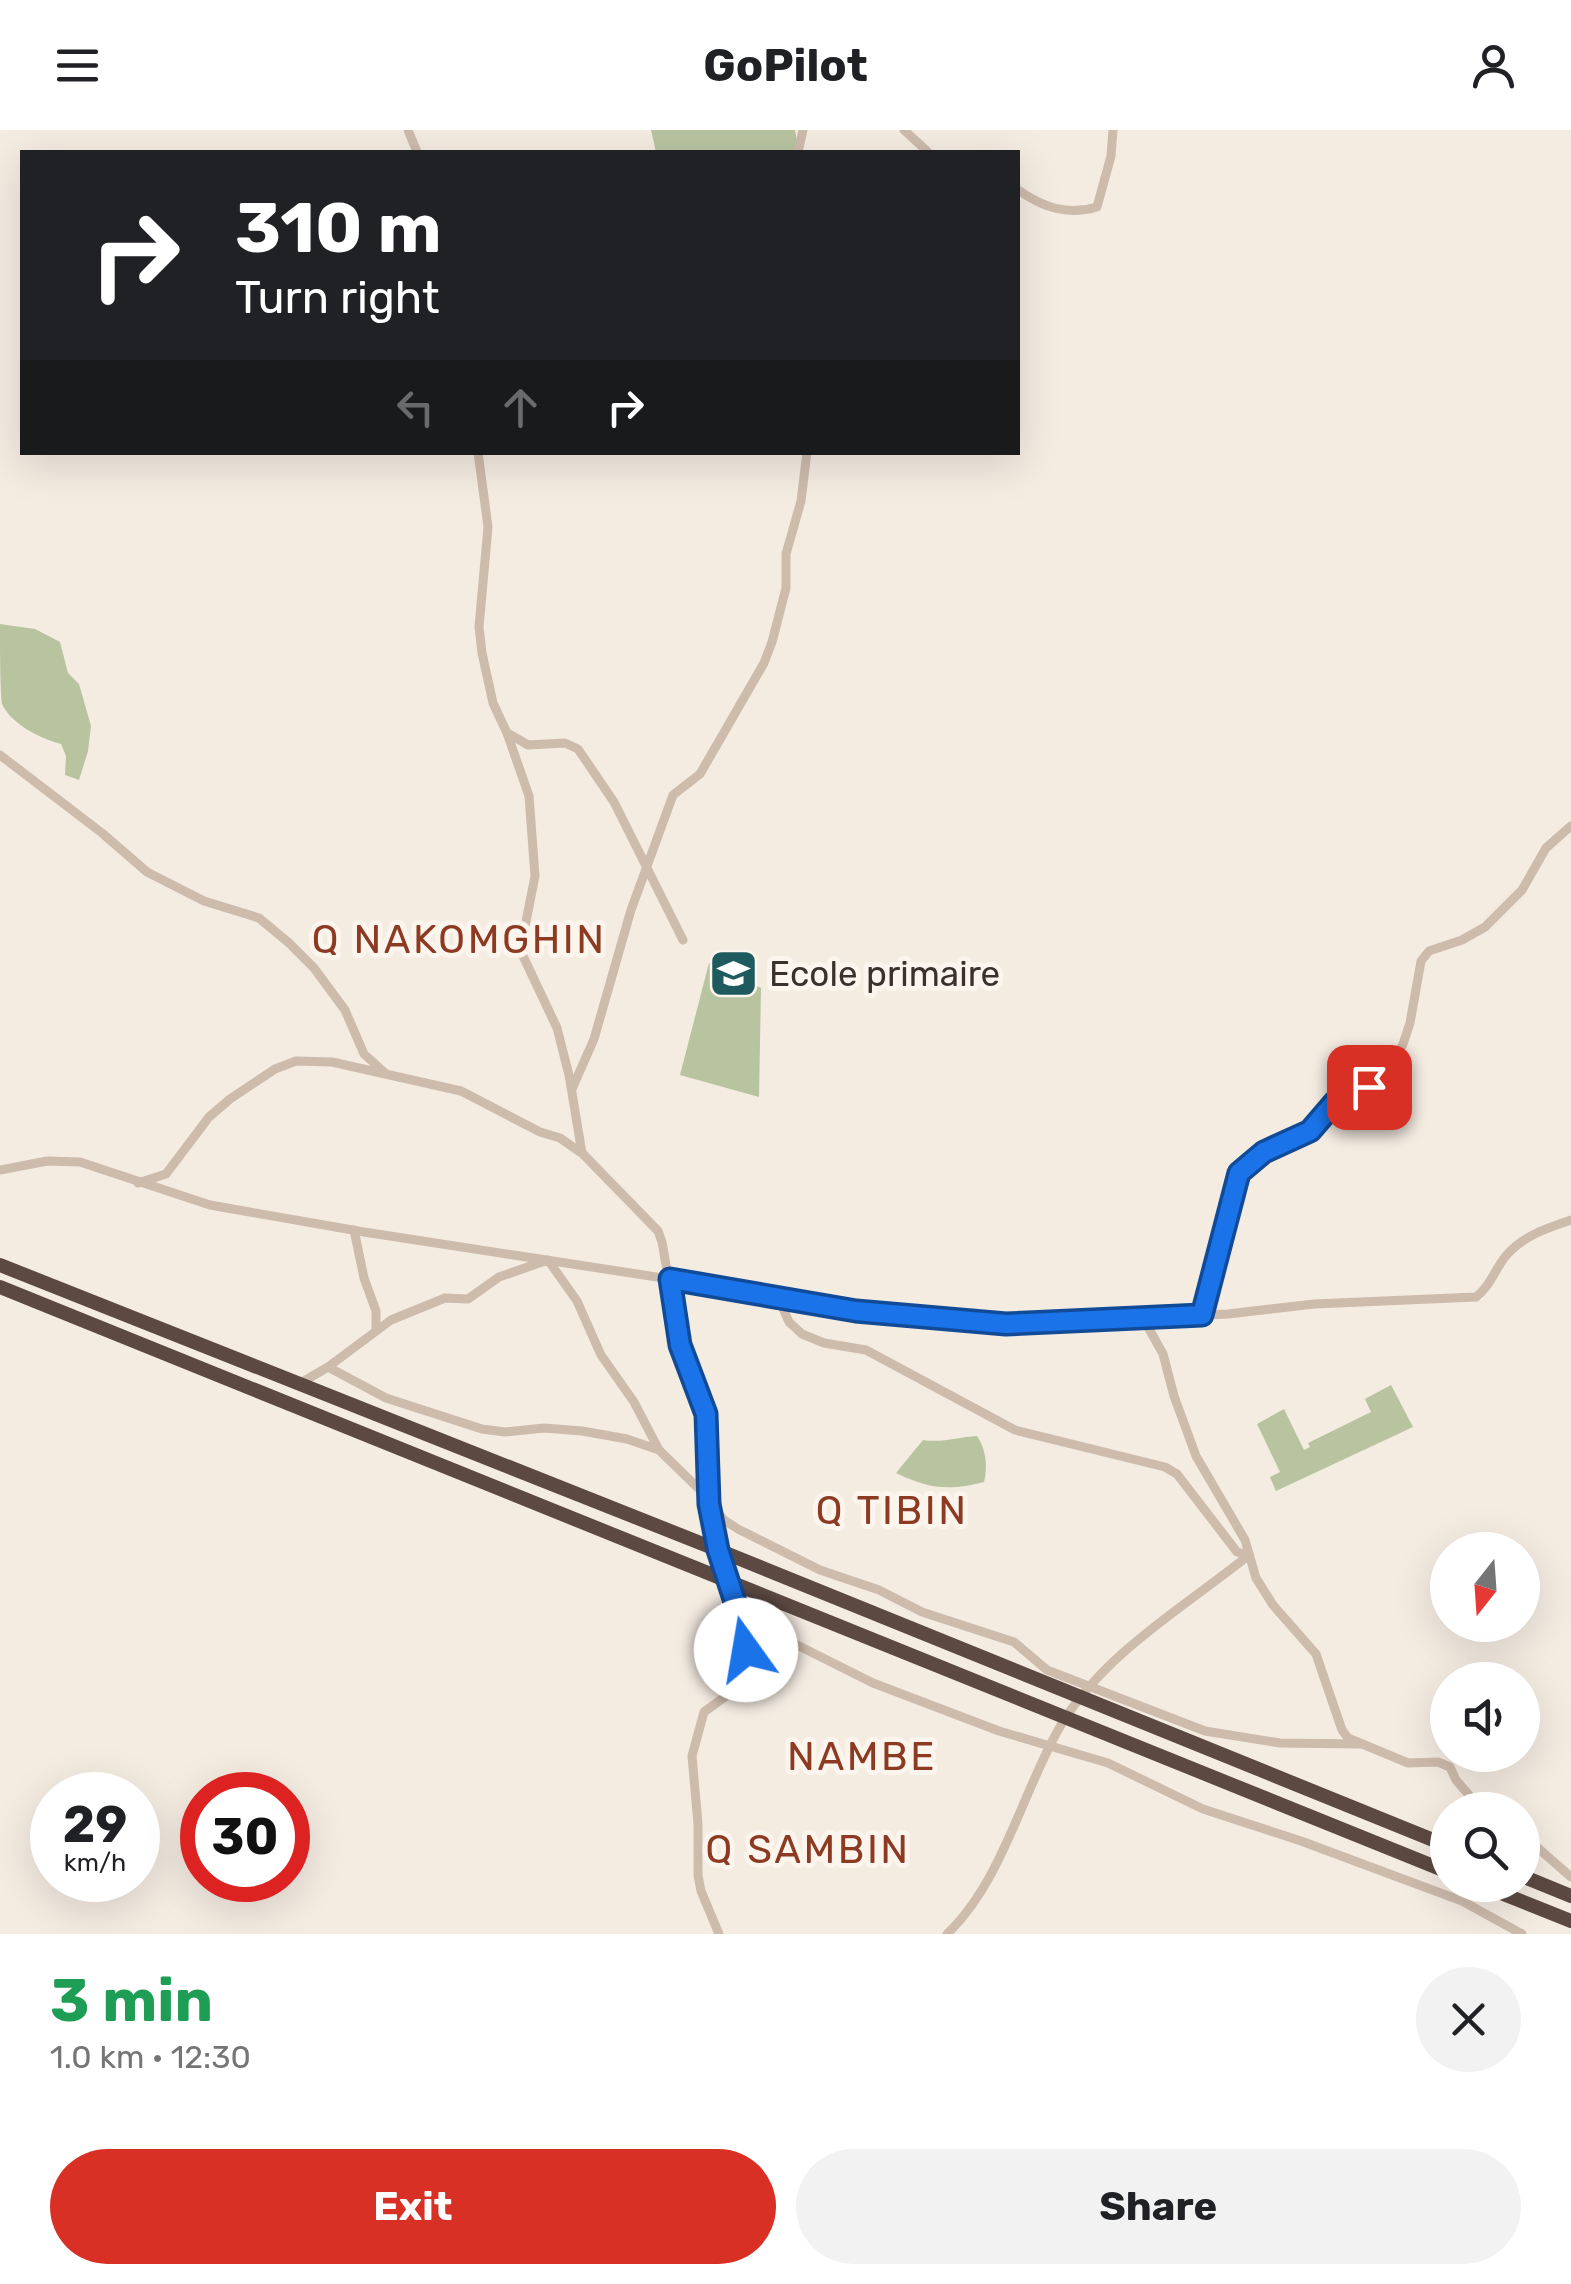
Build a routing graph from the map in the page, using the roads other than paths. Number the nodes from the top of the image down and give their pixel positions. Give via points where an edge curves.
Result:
1 (904, 130) edge
2 (1113, 130) edge
3 (926, 150) edge
4 (1020, 191) edge
5 (478, 455) edge
6 (807, 455) edge
7 (507, 732) junction
8 (0, 756) edge
9 (1571, 826) edge
10 (645, 865) junction
11 (682, 940) dead end
12 (385, 1073) junction
13 (571, 1092) junction
14 (582, 1153) junction
15 (0, 1170) edge
16 (138, 1183) junction
17 (1571, 1220) edge
18 (354, 1230) junction
19 (548, 1260) junction
20 (0, 1265) edge
21 (670, 1279) junction
22 (0, 1287) edge
23 (767, 1294) junction
24 (1202, 1315) junction
25 (1143, 1318) junction
26 (376, 1330) junction
27 (328, 1367) junction
28 (298, 1384) junction
29 (659, 1450) junction
30 (709, 1504) junction
31 (718, 1550) junction
32 (1250, 1555) junction
33 (728, 1580) junction
34 (737, 1608) junction
35 (1086, 1692) junction
36 (1066, 1718) junction
37 (1052, 1744) junction
38 (1361, 1744) junction
39 (1466, 1792) edge
40 (1430, 1838) edge
41 (1540, 1850) edge
42 (1430, 1865) edge
43 (1571, 1877) edge
44 (1540, 1883) edge
45 (1571, 1896) edge
46 (1522, 1902) edge
47 (1571, 1922) edge
48 (720, 1934) edge
49 (948, 1934) edge
50 (1522, 1934) edge

1 - 3 street
2 - 4 street via 1097,207 1043,208
5 - 7 street via 488,527 479,627 493,703
6 - 10 street via 786,554 786,588 764,663 700,774 673,795
7 - 10 street via 528,746 571,744 578,750
7 - 13 street via 529,796 535,876 521,947 557,1028
8 - 12 street via 146,872 204,902 259,918 314,968 346,1010 364,1054
9 - 24 street via 1485,927 1429,950 1390,1068 1369,1087 1335,1102 1310,1131 1264,1152 1239,1173
10 - 11 street
10 - 13 street via 594,1039
12 - 14 street via 460,1091
12 - 16 street via 332,1062 296,1061 275,1069 209,1117 166,1174
13 - 14 street
14 - 21 street via 658,1231
15 - 16 street via 80,1162
16 - 18 street via 210,1205
17 - 24 street via 1540,1230 1512,1250 1476,1296
18 - 19 street
18 - 26 street
19 - 21 street
19 - 26 street via 498,1277 468,1299 445,1298
19 - 29 street
20 - 28 highway
21 - 23 street
21 - 30 street via 680,1345 706,1414
22 - 33 highway
23 - 25 street via 856,1311 1006,1324
23 - 32 street via 802,1334 866,1350 1014,1430 1166,1467 1236,1552
24 - 25 street
25 - 32 street via 1196,1456
26 - 27 street
27 - 28 street
27 - 29 street via 386,1398 482,1429 582,1431
28 - 31 highway
29 - 30 street
30 - 31 street
30 - 35 street via 738,1529 820,1570 1014,1642
31 - 33 street
31 - 35 highway
32 - 35 street via 1135,1644
32 - 38 street via 1273,1605 1316,1654 1342,1730
33 - 34 street
33 - 36 highway
34 - 37 street via 873,1683
34 - 48 street via 744,1667 726,1696 704,1712 692,1756 698,1875
35 - 36 street
35 - 38 street via 1205,1731 1280,1743
35 - 40 highway
36 - 37 street
36 - 42 highway
37 - 49 street via 991,1872
37 - 50 street via 1203,1809 1462,1901
38 - 39 street via 1408,1764 1450,1767
41 - 43 street
44 - 45 highway
46 - 47 highway

